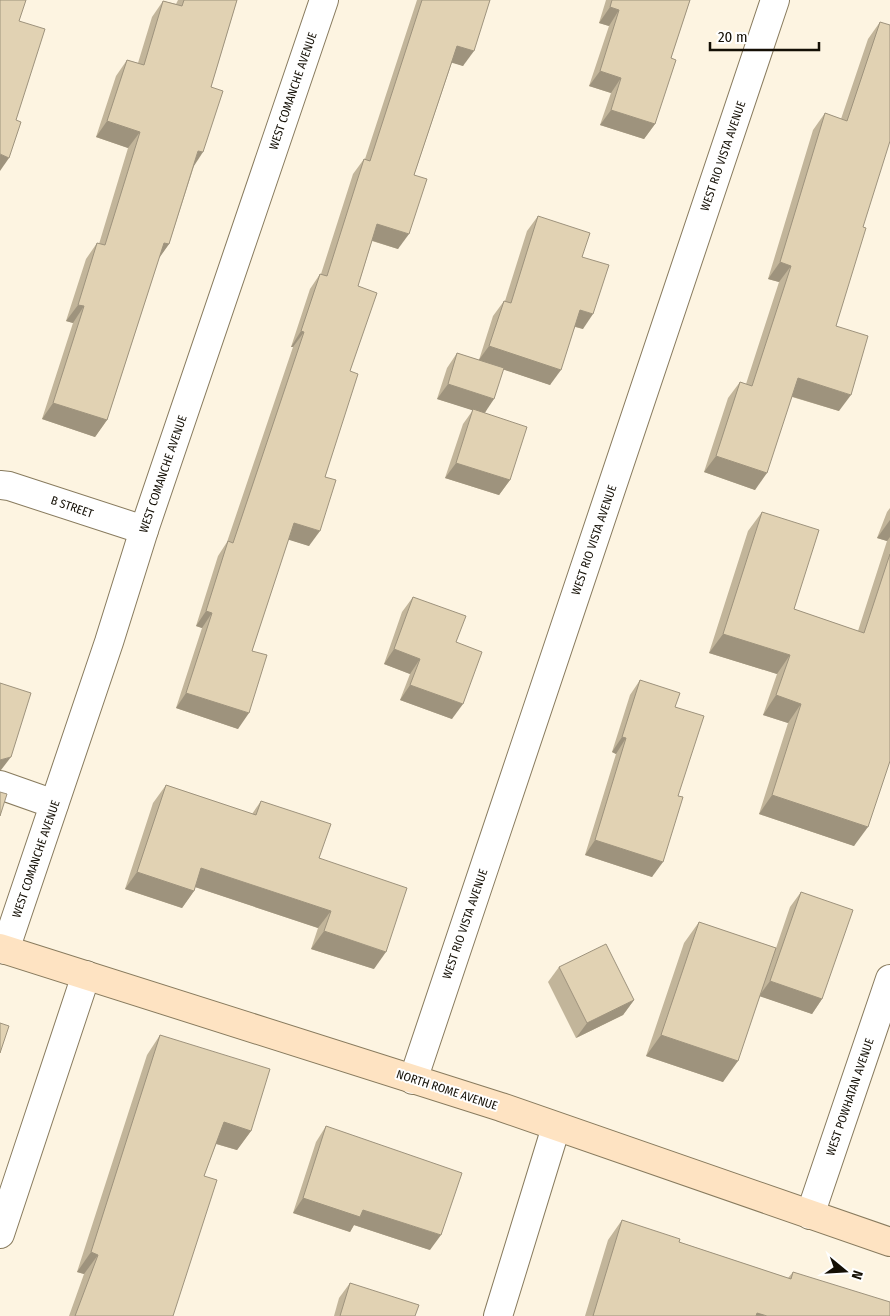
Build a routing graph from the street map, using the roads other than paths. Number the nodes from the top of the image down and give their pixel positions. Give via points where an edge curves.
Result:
1 (324, 0) edge
2 (775, 0) edge
3 (0, 485) edge
4 (144, 530) junction
5 (0, 786) edge
6 (54, 804) junction
7 (2, 949) edge
8 (86, 976) junction
9 (890, 979) edge
10 (413, 1080) junction
11 (556, 1127) junction
12 (810, 1215) junction
13 (0, 1234) edge
14 (890, 1242) edge
15 (498, 1316) edge

1 - 4 street, WEST COMANCHE AVENUE
2 - 10 street, WEST RIO VISTA AVENUE
3 - 4 street, B STREET
4 - 6 street, WEST COMANCHE AVENUE
5 - 6 street
6 - 7 street, WEST COMANCHE AVENUE
7 - 8 street, NORTH ROME AVENUE
8 - 10 street, NORTH ROME AVENUE
8 - 13 street
9 - 12 street, WEST POWHATAN AVENUE
10 - 11 street, NORTH ROME AVENUE
11 - 12 street, NORTH ROME AVENUE
11 - 15 street
12 - 14 street, NORTH ROME AVENUE

